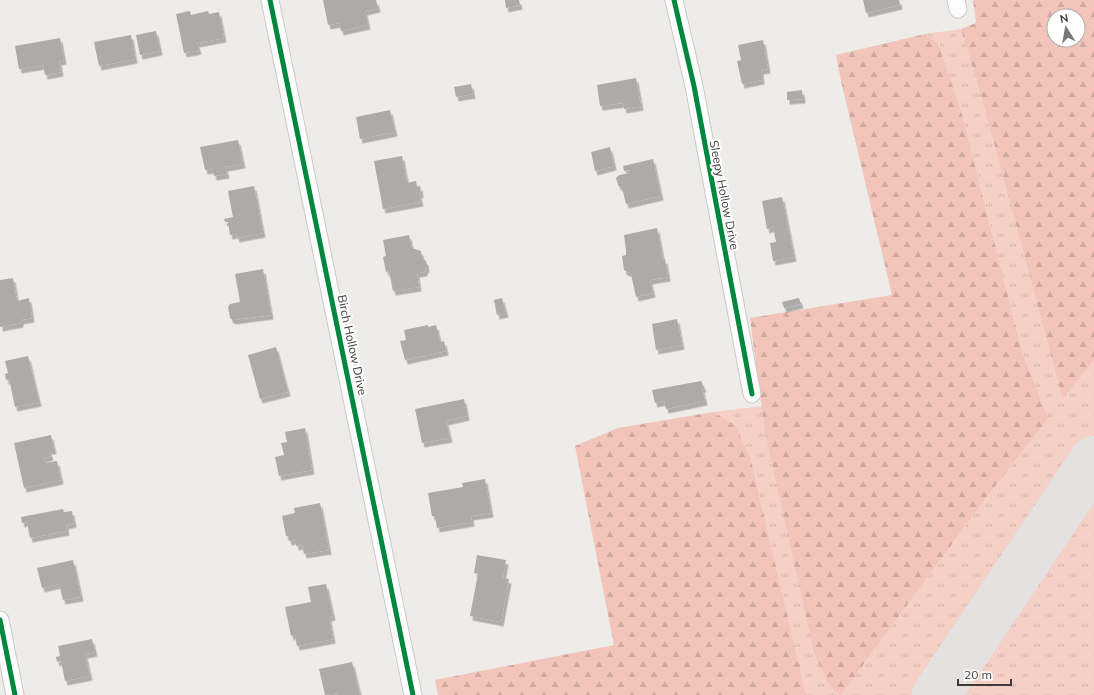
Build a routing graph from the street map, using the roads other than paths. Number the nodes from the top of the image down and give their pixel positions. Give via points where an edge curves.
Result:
1 (270, 0) edge
2 (674, 0) edge
3 (752, 394) dead end
4 (0, 620) edge
5 (15, 695) edge
6 (413, 695) edge

1 - 6 street, Birch Hollow Drive
2 - 3 street, Sleepy Hollow Drive via 694,86
4 - 5 street

